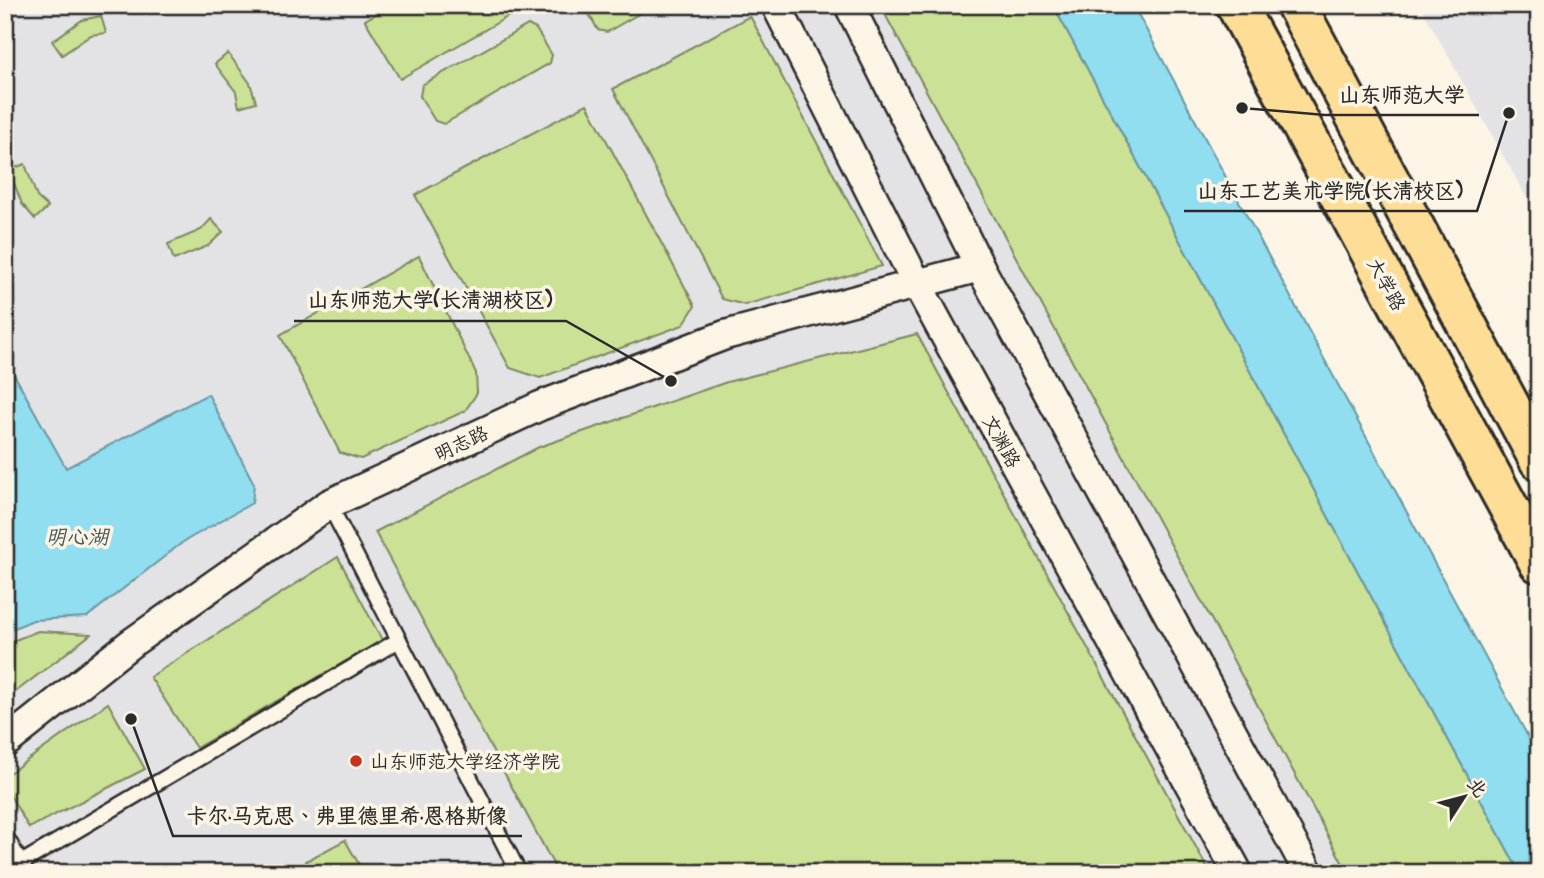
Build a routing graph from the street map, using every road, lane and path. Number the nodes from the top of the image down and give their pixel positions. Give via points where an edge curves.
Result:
1 (776, 5) edge
2 (849, 5) edge
3 (1236, 5) edge
4 (1296, 5) edge
5 (980, 267) junction
6 (917, 284) junction
7 (1539, 460) edge
8 (329, 505) junction
9 (1539, 563) edge
10 (399, 640) junction
11 (5, 743) edge
12 (5, 835) edge
13 (19, 869) edge
14 (519, 873) edge
15 (1238, 873) edge
16 (1309, 873) edge

1 - 6 street, 文渊路
2 - 5 street
3 - 9 main road, 大学路
4 - 7 main road
5 - 6 street, 明志路
5 - 16 street
6 - 8 street, 明志路 via 725,335 540,406
6 - 15 street, 文渊路
8 - 10 lane
8 - 11 street, 明志路 via 130,644
10 - 13 lane
10 - 14 lane
12 - 13 lane

